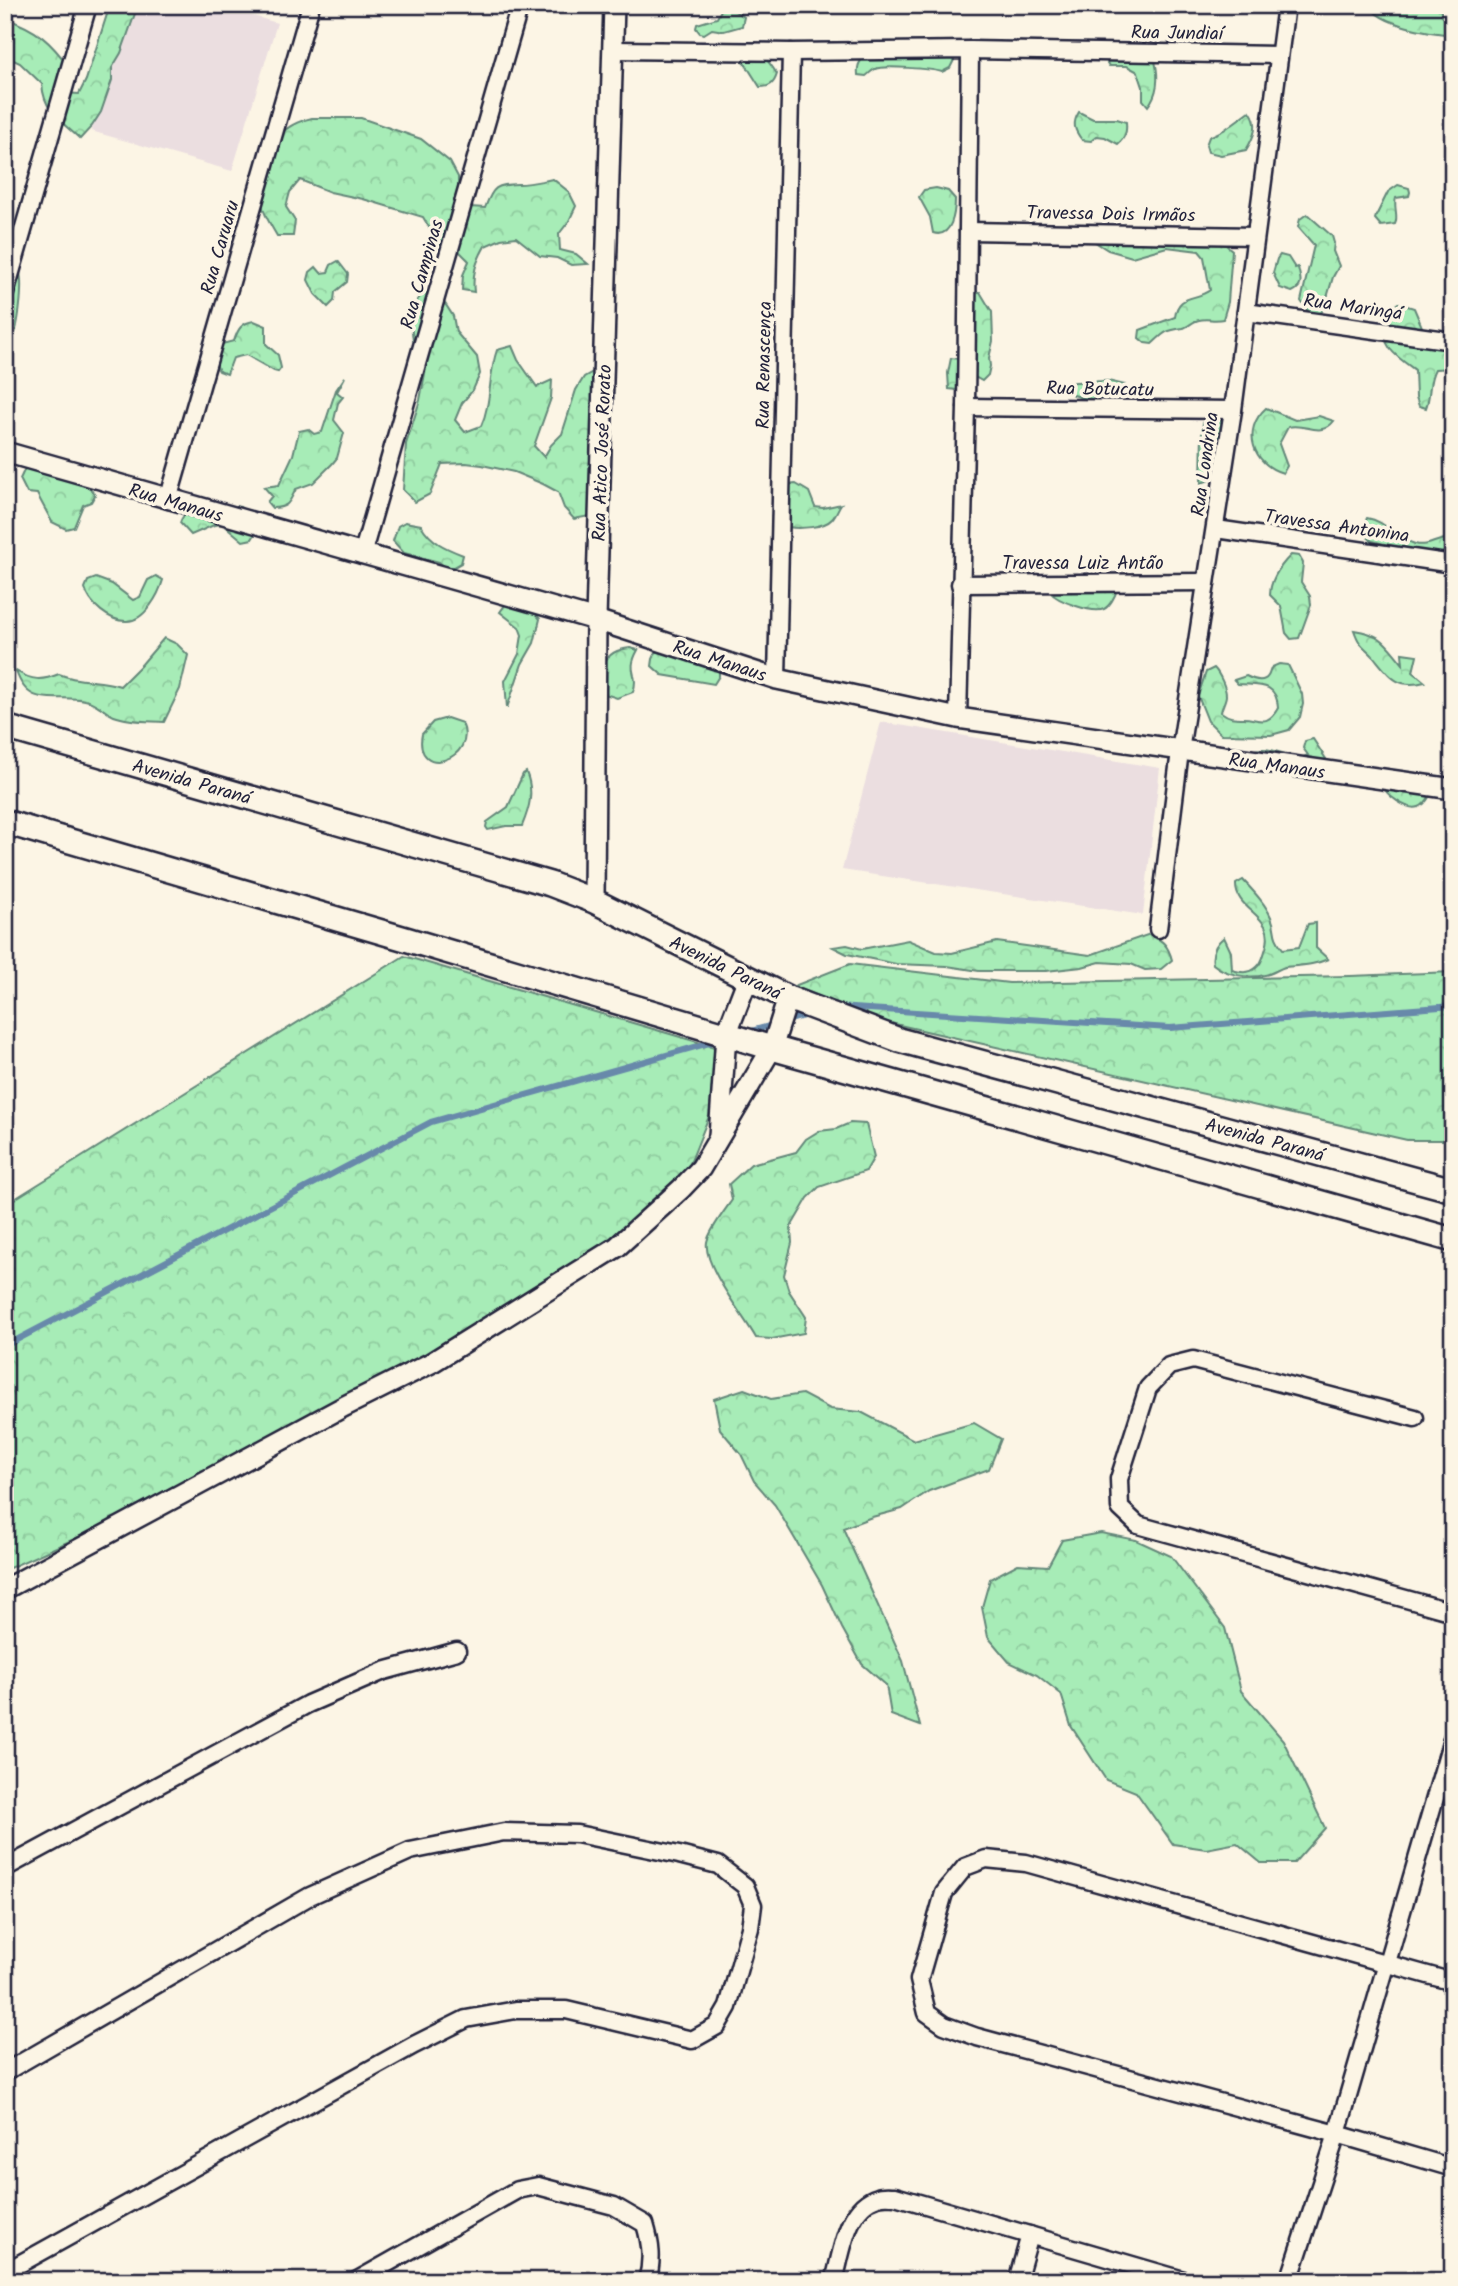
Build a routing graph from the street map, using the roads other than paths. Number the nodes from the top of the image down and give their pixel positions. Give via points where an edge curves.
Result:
1 (88, 5) edge
2 (311, 5) edge
3 (520, 5) edge
4 (614, 5) edge
5 (1286, 5) edge
6 (613, 50) junction
7 (970, 50) junction
8 (791, 52) junction
9 (1279, 55) junction
10 (968, 232) junction
11 (1255, 236) junction
12 (5, 293) edge
13 (1247, 312) junction
14 (1453, 341) edge
15 (966, 407) junction
16 (1233, 410) junction
17 (5, 452) edge
18 (168, 500) junction
19 (1216, 529) junction
20 (362, 555) junction
21 (1453, 564) edge
22 (1206, 582) junction
23 (960, 583) junction
24 (596, 620) junction
25 (777, 678) junction
26 (958, 718) junction
27 (5, 727) edge
28 (1180, 751) junction
29 (1453, 789) edge
30 (5, 822) edge
31 (594, 901) junction
32 (1158, 929) dead end
33 (748, 978) junction
34 (797, 1001) junction
35 (726, 1035) junction
36 (772, 1048) junction
37 (719, 1140) junction
38 (1453, 1190) edge
39 (1453, 1240) edge
40 (1416, 1418) dead end
41 (5, 1589) edge
42 (1453, 1612) edge
43 (457, 1651) dead end
44 (1453, 1736) edge
45 (1436, 1792) junction
46 (1453, 1797) edge
47 (5, 1868) edge
48 (1388, 1963) junction
49 (1453, 1982) edge
50 (5, 2072) edge
51 (1337, 2134) junction
52 (1453, 2168) edge
53 (1030, 2235) junction
54 (5, 2272) edge
55 (356, 2281) edge
56 (647, 2281) edge
57 (834, 2281) edge
58 (1017, 2281) edge
59 (1187, 2281) edge
60 (1289, 2281) edge

1 - 12 street
2 - 18 street, Rua Caruaru
3 - 20 street, Rua Campinas
4 - 6 street, Rua Atico José Rorato
5 - 9 street, Rua Londrina
6 - 8 street, Rua Jundiaí
6 - 24 street, Rua Atico José Rorato
7 - 8 street, Rua Jundiaí
7 - 9 street, Rua Jundiaí
7 - 10 street
8 - 25 street, Rua Renascença
9 - 11 street, Rua Londrina
10 - 11 street, Travessa Dois Irmãos
10 - 15 street
11 - 13 street, Rua Londrina
13 - 14 street, Rua Maringá
13 - 16 street, Rua Londrina
15 - 16 street, Rua Botucatu
15 - 23 street
16 - 19 street, Rua Londrina
17 - 18 street, Rua Manaus
18 - 20 street, Rua Manaus
19 - 21 street, Travessa Antonina
19 - 22 street, Rua Londrina
20 - 24 street, Rua Manaus
22 - 23 street, Travessa Luiz Antão
22 - 28 street, Rua Londrina
23 - 26 street
24 - 25 street, Rua Manaus
24 - 31 street, Rua Atico José Rorato
25 - 26 street, Rua Manaus
26 - 28 street, Rua Manaus
27 - 31 main road, Avenida Paraná via 550,884
28 - 29 street, Rua Manaus
28 - 32 street, Rua Londrina
30 - 35 main road
31 - 33 main road, Avenida Paraná
33 - 34 main road, Avenida Paraná
33 - 35 street
34 - 36 street
34 - 38 main road, Avenida Paraná via 899,1040
35 - 36 main road
35 - 37 street
36 - 37 street
36 - 39 main road
37 - 41 street via 681,1189 606,1254 430,1363
40 - 42 street via 1193,1360 1169,1366 1149,1388 1119,1479 1120,1508 1138,1525
43 - 47 street via 384,1671 308,1704
44 - 45 street
45 - 46 street
45 - 48 street
48 - 49 street
48 - 51 street
48 - 51 street via 1026,1863 986,1859 965,1867 944,1893 919,1980 927,2012 944,2025
50 - 54 street via 310,1896 410,1850 504,1832 577,1834 718,1865 745,1886 753,1906 728,2007 717,2026 692,2040 565,2010 516,2010 466,2019
51 - 52 street
51 - 60 street
53 - 57 street via 895,2196 878,2197 864,2204 851,2220
53 - 58 street
53 - 59 street
55 - 56 street via 517,2190 538,2186 614,2206 645,2224 652,2245

